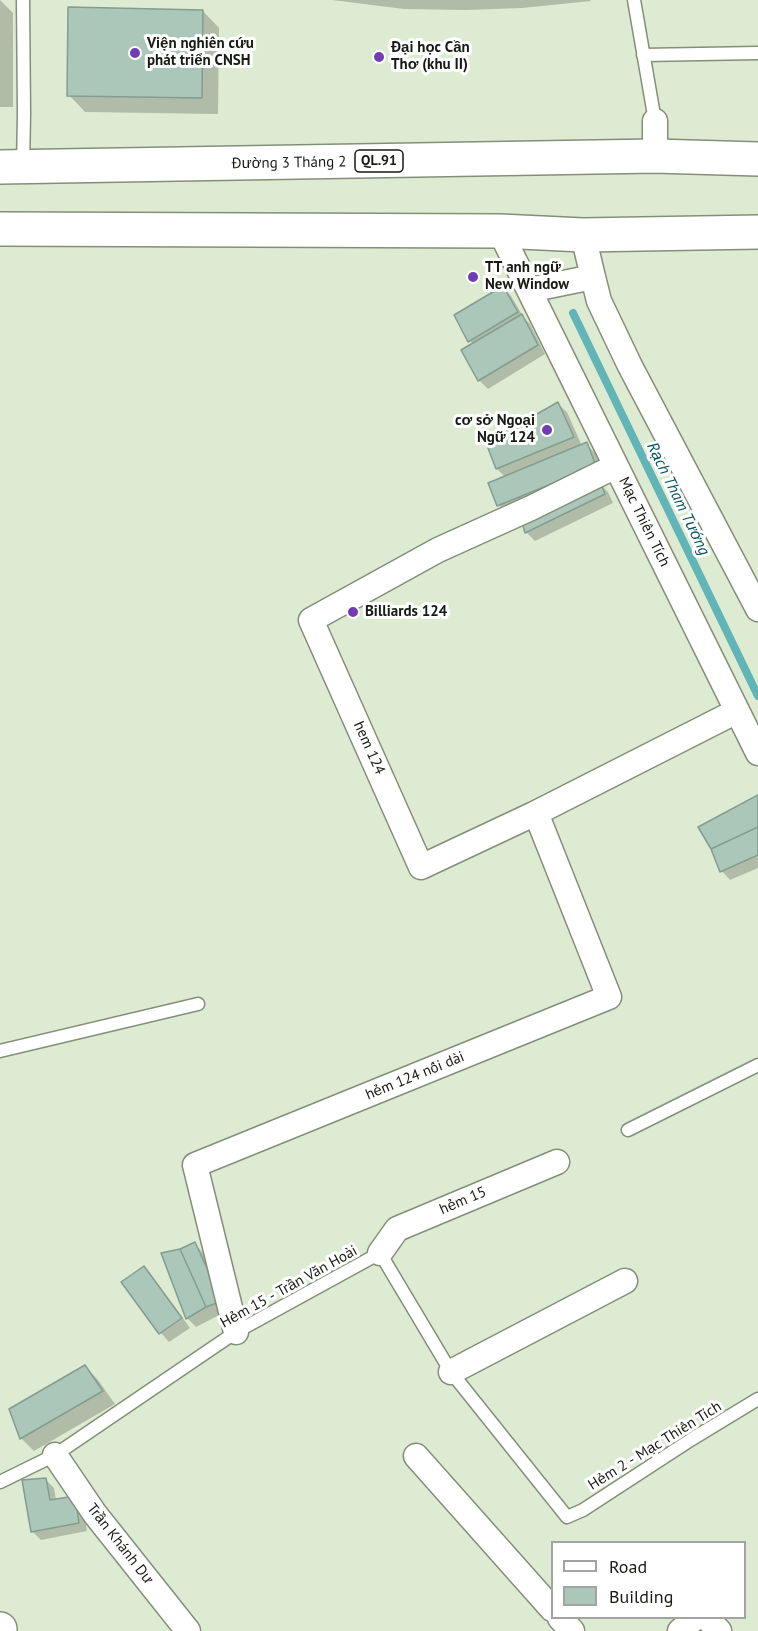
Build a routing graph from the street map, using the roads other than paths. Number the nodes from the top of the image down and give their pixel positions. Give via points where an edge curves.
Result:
1 (23, 0) edge
2 (634, 0) edge
3 (758, 53) edge
4 (643, 55) junction
5 (655, 121) joint
6 (655, 156) junction
7 (758, 159) edge
8 (11, 167) edge
9 (0, 229) edge
10 (500, 231) junction
11 (758, 232) edge
12 (583, 235) junction
13 (593, 277) junction
14 (529, 290) junction
15 (616, 466) junction
16 (758, 609) edge
17 (737, 711) junction
18 (758, 753) edge
19 (536, 813) junction
20 (198, 1004) dead end
21 (0, 1051) edge
22 (758, 1065) edge
23 (628, 1130) dead end
24 (557, 1162) dead end
25 (381, 1253) junction
26 (625, 1281) dead end
27 (236, 1332) junction
28 (450, 1372) junction
29 (758, 1399) edge
30 (55, 1455) junction
31 (416, 1456) dead end
32 (0, 1482) edge
33 (567, 1517) joint
34 (551, 1608) edge
35 (562, 1619) edge
36 (693, 1619) edge
37 (709, 1619) edge
38 (188, 1631) edge
39 (572, 1631) edge
40 (680, 1631) edge
41 (718, 1631) edge

1 - 8 lane via 24,114
2 - 4 lane
3 - 4 lane
4 - 5 lane
5 - 6 street
6 - 7 highway, Đường 3 Tháng 2 / QL.91
6 - 8 highway, Đường 3 Tháng 2 / QL.91
9 - 10 highway
10 - 12 highway
10 - 14 street, Mạc Thiên Tích
11 - 12 highway
12 - 13 street
13 - 14 street
13 - 16 street via 599,301 630,366
14 - 15 street, Mạc Thiên Tích
15 - 17 street, Mạc Thiên Tích
15 - 19 street, hem 124 via 438,550 311,620 421,867
17 - 18 street, Mạc Thiên Tích
17 - 19 street, hem 124
19 - 27 street, hẻm 124 nối dài via 609,997 195,1165
20 - 21 lane
22 - 23 lane
24 - 25 street, hẻm 15 via 397,1229
25 - 27 lane, Hẻm 15 - Trần Văn Hoài
25 - 28 lane, Hẻm 15 - Trần Văn Hoài
26 - 28 street
27 - 30 lane, Hẻm 15 - Trần Văn Hoài
28 - 33 lane, Hẻm 15 - Trần Văn Hoài
29 - 33 lane, Hẻm 2 - Mạc Thiên Tích
30 - 32 lane, Hẻm 15 - Trần Văn Hoài
30 - 38 street, Trần Khánh Dư via 95,1514
31 - 34 street
35 - 39 street
36 - 40 street
37 - 41 street

